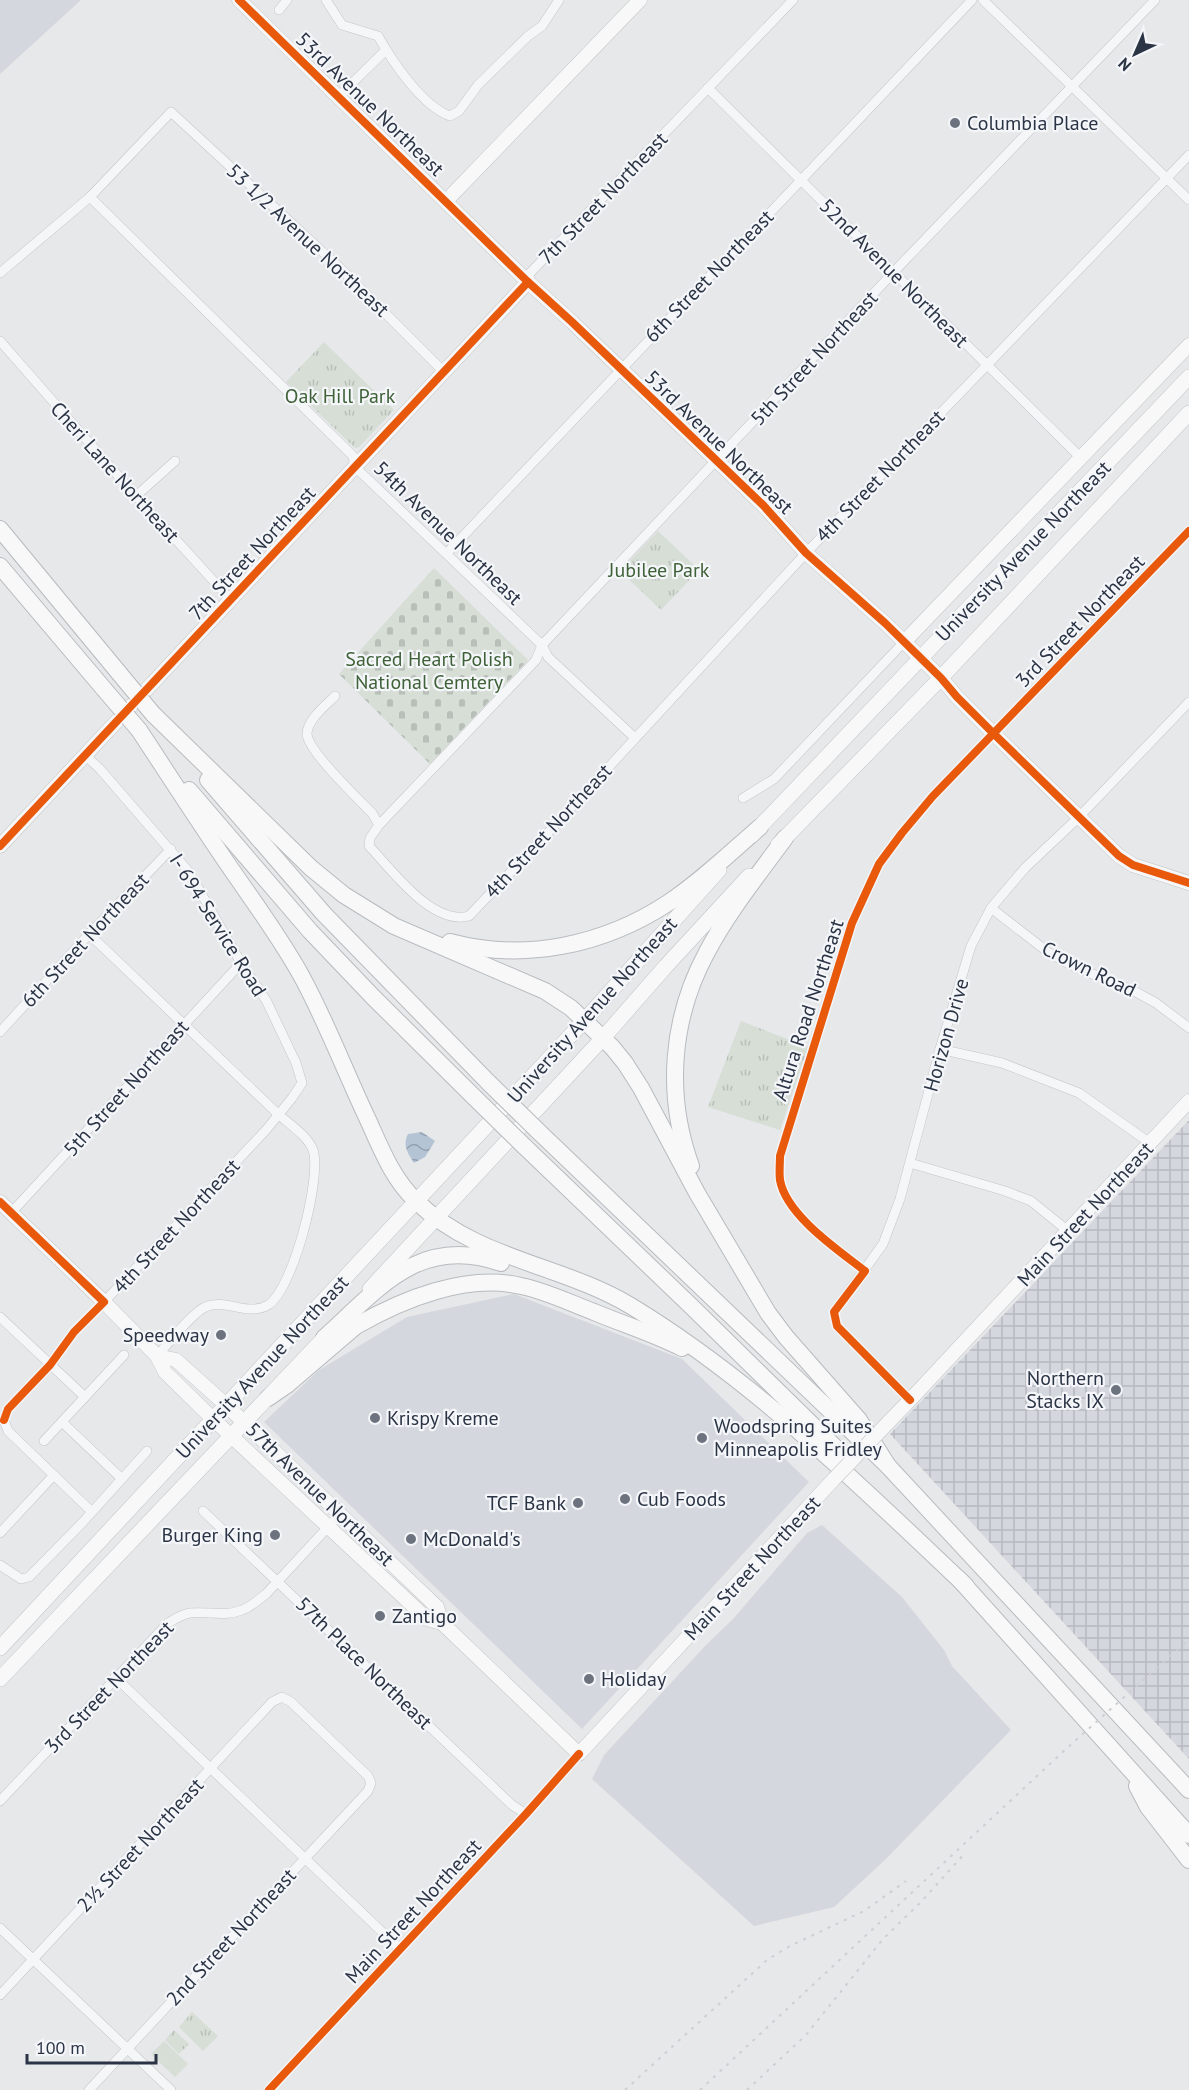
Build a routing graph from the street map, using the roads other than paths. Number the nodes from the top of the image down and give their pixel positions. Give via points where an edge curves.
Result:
1 (239, 0) edge
2 (287, 0) edge
3 (326, 0) edge
4 (559, 0) edge
5 (640, 0) edge
6 (793, 0) edge
7 (972, 0) edge
8 (983, 0) edge
9 (1155, 0) edge
10 (279, 10) dead end
11 (386, 50) junction
12 (1072, 87) junction
13 (708, 88) junction
14 (338, 97) junction
15 (1189, 155) edge
16 (1167, 178) junction
17 (801, 180) junction
18 (90, 197) junction
19 (1189, 200) edge
20 (446, 201) junction
21 (0, 273) edge
22 (894, 273) junction
23 (528, 282) junction
24 (0, 341) edge
25 (1189, 345) edge
26 (987, 364) junction
27 (621, 369) junction
28 (443, 371) junction
29 (1189, 377) edge
30 (1189, 413) edge
31 (1081, 458) junction
32 (174, 461) dead end
33 (716, 461) junction
34 (355, 466) junction
35 (136, 496) junction
36 (0, 529) edge
37 (1189, 531) edge
38 (447, 553) junction
39 (806, 553) junction
40 (0, 566) edge
41 (231, 600) junction
42 (904, 642) junction
43 (542, 645) junction
44 (921, 658) junction
45 (941, 678) junction
46 (334, 696) dead end
47 (1189, 702) edge
48 (153, 714) junction
49 (139, 730) junction
50 (994, 734) junction
51 (635, 738) junction
52 (86, 756) junction
53 (743, 798) dead end
54 (1078, 818) junction
55 (379, 825) junction
56 (759, 827) junction
57 (785, 838) junction
58 (0, 846) edge
59 (171, 849) junction
60 (1189, 884) edge
61 (991, 908) junction
62 (371, 913) junction
63 (89, 934) junction
64 (241, 963) junction
65 (584, 1021) junction
66 (183, 1025) junction
67 (1189, 1028) edge
68 (0, 1032) edge
69 (603, 1038) junction
70 (940, 1049) junction
71 (302, 1083) joint
72 (1189, 1101) edge
73 (278, 1114) junction
74 (1150, 1143) junction
75 (910, 1163) junction
76 (416, 1201) junction
77 (0, 1202) edge
78 (11, 1213) junction
79 (436, 1218) junction
80 (1068, 1231) junction
81 (735, 1256) junction
82 (865, 1271) junction
83 (105, 1302) junction
84 (0, 1317) edge
85 (674, 1333) junction
86 (324, 1338) junction
87 (124, 1355) dead end
88 (157, 1356) junction
89 (50, 1365) junction
90 (746, 1386) junction
91 (85, 1397) junction
92 (268, 1398) junction
93 (910, 1400) junction
94 (226, 1405) junction
95 (213, 1419) junction
96 (62, 1422) junction
97 (245, 1422) junction
98 (231, 1436) junction
99 (44, 1441) dead end
100 (147, 1451) dead end
101 (888, 1466) junction
102 (54, 1475) junction
103 (122, 1479) junction
104 (91, 1511) junction
105 (203, 1511) dead end
106 (341, 1513) junction
107 (327, 1527) junction
108 (0, 1533) edge
109 (0, 1564) edge
110 (278, 1582) junction
111 (966, 1586) junction
112 (442, 1623) junction
113 (0, 1648) edge
114 (115, 1677) junction
115 (0, 1678) edge
116 (579, 1754) junction
117 (1127, 1766) junction
118 (211, 1768) junction
119 (371, 1783) joint
120 (1189, 1790) edge
121 (0, 1801) edge
122 (526, 1814) junction
123 (1189, 1835) edge
124 (305, 1858) junction
125 (1189, 1860) edge
126 (0, 1928) edge
127 (400, 1949) junction
128 (33, 1959) junction
129 (0, 1995) edge
130 (128, 2049) junction
131 (89, 2090) edge
132 (171, 2090) edge
133 (269, 2090) edge

1 - 14 street, 53rd Avenue Northeast
2 - 10 street
3 - 11 street via 342,25 378,36
4 - 11 street via 542,26 450,116 441,113 403,77
5 - 20 street
6 - 13 street, 7th Street Northeast
7 - 17 street, 6th Street Northeast
8 - 12 street
9 - 12 street, 5th Street Northeast
11 - 14 street
12 - 16 street
12 - 22 street, 5th Street Northeast
13 - 17 street, 52nd Avenue Northeast
13 - 23 street, 7th Street Northeast via 530,273
14 - 20 street, 53rd Avenue Northeast
15 - 16 street, 4th Street Northeast
16 - 19 street
16 - 26 street, 4th Street Northeast
17 - 22 street, 52nd Avenue Northeast
17 - 27 street, 6th Street Northeast
18 - 21 street
18 - 28 street, 53 1/2 Avenue Northeast via 171,111 339,267
18 - 34 street, 54th Avenue Northeast via 353,456
20 - 23 street, 53rd Avenue Northeast
22 - 26 street, 52nd Avenue Northeast
22 - 33 street, 5th Street Northeast
23 - 27 street, 53rd Avenue Northeast
23 - 28 street, 7th Street Northeast
24 - 35 street, Cheri Lane Northeast
25 - 31 street, University Avenue Northeast
26 - 31 street, 52nd Avenue Northeast
26 - 39 street, 4th Street Northeast
27 - 33 street, 53rd Avenue Northeast
27 - 38 street, 6th Street Northeast
28 - 34 street, 7th Street Northeast
29 - 44 main road, University Avenue Northeast
30 - 45 main road, University Avenue Northeast
31 - 42 street, University Avenue Northeast
32 - 35 street
33 - 39 street, 53rd Avenue Northeast
33 - 43 street, 5th Street Northeast
34 - 38 street, 54th Avenue Northeast
34 - 41 street, 7th Street Northeast
35 - 41 street, Cheri Lane Northeast
36 - 48 highway, bridge
37 - 50 street, 3rd Street Northeast
38 - 43 street, 54th Avenue Northeast
39 - 42 street, 53rd Avenue Northeast
39 - 51 street, 4th Street Northeast
40 - 49 highway, bridge
41 - 52 street, 7th Street Northeast
42 - 44 street, 53rd Avenue Northeast
42 - 53 street, University Avenue Northeast via 774,778
43 - 51 street, 54th Avenue Northeast via 548,657
43 - 55 street, 5th Street Northeast via 536,660
44 - 45 street, 53rd Avenue Northeast
44 - 56 main road, University Avenue Northeast
45 - 50 street, 53rd Avenue Northeast
45 - 57 main road, University Avenue Northeast
46 - 55 street via 311,723 307,734 313,750
47 - 54 street, Horizon Drive
48 - 62 highway via 310,868
48 - 101 highway, bridge via 324,914 489,1083
49 - 76 highway via 286,949 312,996 381,1151
49 - 111 highway, bridge via 310,931 373,998 851,1463
50 - 54 street, 53rd Avenue Northeast
50 - 82 street, Altura Road Northeast via 933,796 879,864 852,923 780,1156 780,1181 792,1206 808,1226
51 - 55 street, 4th Street Northeast via 469,916 445,915 407,887 369,846
52 - 58 street, 7th Street Northeast
52 - 59 street, I- 694 Service Road
54 - 60 street, 53rd Avenue Northeast via 1133,865
54 - 61 street, Horizon Drive via 1025,868
56 - 62 highway via 667,903 621,928 570,945 515,951 470,946 412,931
56 - 65 main road, University Avenue Northeast
57 - 69 main road, University Avenue Northeast
57 - 81 highway via 706,953 687,1000 677,1047 675,1095 685,1148
59 - 63 street, 6th Street Northeast
59 - 64 street, I- 694 Service Road via 189,872
61 - 67 street, Crown Road via 1049,954 1134,991
61 - 70 street, Horizon Drive via 971,946
62 - 65 highway via 406,932 533,985 563,1002
63 - 66 street
63 - 68 street, 6th Street Northeast
64 - 66 street, 5th Street Northeast
64 - 71 street, I- 694 Service Road via 266,1000
65 - 69 highway
65 - 76 main road, University Avenue Northeast
66 - 73 street
66 - 78 street, 5th Street Northeast
69 - 79 main road, University Avenue Northeast
69 - 81 highway via 632,1072
70 - 74 street via 1002,1063 1079,1093
70 - 75 street, Horizon Drive
71 - 73 street, 4th Street Northeast
72 - 74 street, Main Street Northeast
73 - 83 street, 4th Street Northeast
73 - 88 street via 309,1144 315,1165 306,1218 283,1288 277,1298 257,1309 222,1305 205,1308
74 - 80 street, Main Street Northeast
75 - 80 street via 1031,1201
75 - 82 street, Horizon Drive via 883,1244
76 - 79 highway
76 - 94 main road, University Avenue Northeast
77 - 78 street, 57th Avenue Northeast
78 - 83 street, 57th Avenue Northeast
79 - 85 highway via 470,1240 603,1291
79 - 86 main road, University Avenue Northeast
80 - 93 street, Main Street Northeast
81 - 101 highway via 775,1323 860,1420
82 - 93 street, Horizon Drive via 834,1312 837,1326
83 - 88 street, 57th Avenue Northeast
83 - 89 street, 4th Street Northeast via 74,1332
84 - 89 street
85 - 86 highway via 513,1268 484,1258 454,1254 421,1261 397,1273
85 - 90 highway
86 - 92 main road, University Avenue Northeast
87 - 91 street
88 - 94 street, 57th Avenue Northeast via 176,1360
88 - 95 street, 57th Avenue Northeast via 165,1372
89 - 91 street
89 - 102 street, 4th Street Northeast via 8,1409 4,1420 8,1431
90 - 92 highway via 661,1339 534,1289 489,1281 442,1290 367,1320
90 - 111 highway via 818,1447
91 - 96 street
92 - 97 main road, University Avenue Northeast
93 - 116 street, Main Street Northeast, bridge
94 - 95 main road, University Avenue Northeast
94 - 97 street, 57th Avenue Northeast
95 - 98 street, 57th Avenue Northeast
95 - 113 main road, University Avenue Northeast
96 - 99 street
96 - 103 street
97 - 98 main road, University Avenue Northeast
97 - 106 street, 57th Avenue Northeast
98 - 107 street, 57th Avenue Northeast
98 - 115 main road, University Avenue Northeast
100 - 103 street
101 - 120 highway
102 - 104 street
102 - 108 street
103 - 104 street
104 - 109 street via 29,1577 21,1579
105 - 110 street, 57th Place Northeast
106 - 107 street, 3rd Street Northeast
106 - 112 street, 57th Avenue Northeast via 437,1607
107 - 110 street, 3rd Street Northeast
107 - 112 street, 57th Avenue Northeast via 427,1619
110 - 114 street, 3rd Street Northeast via 243,1610 178,1617
110 - 122 street, 57th Place Northeast
111 - 117 highway
112 - 116 street, 57th Avenue Northeast
114 - 118 street
114 - 121 street, 3rd Street Northeast
116 - 122 street, Main Street Northeast
117 - 123 highway
117 - 125 highway via 1148,1807
118 - 119 street, 2½ Street Northeast via 272,1702 282,1697
118 - 124 street
118 - 128 street, 2½ Street Northeast
119 - 124 street, 2nd Street Northeast via 368,1791
122 - 127 street, Main Street Northeast
124 - 127 street
124 - 130 street, 2nd Street Northeast
126 - 128 street
127 - 133 street, Main Street Northeast
128 - 129 street, 2½ Street Northeast
128 - 130 street
130 - 131 street, 2nd Street Northeast
130 - 132 street

